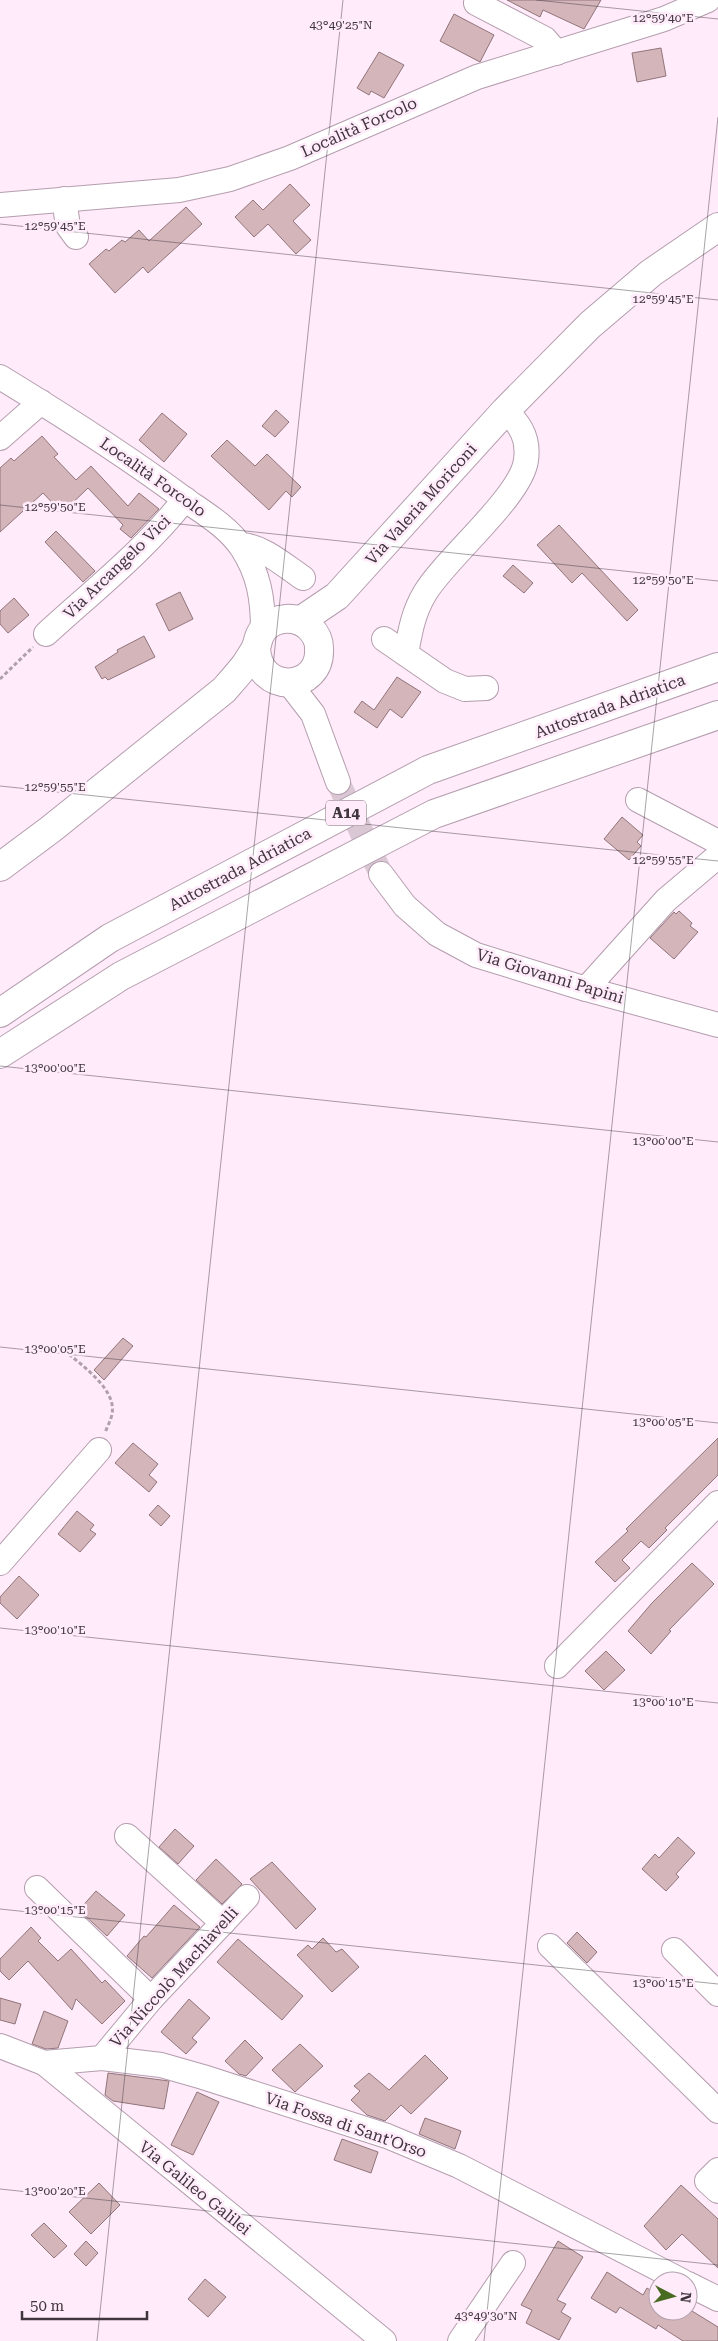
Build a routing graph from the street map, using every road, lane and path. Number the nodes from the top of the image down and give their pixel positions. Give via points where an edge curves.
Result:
1 (708, 0) edge
2 (476, 3) dead end
3 (557, 53) junction
4 (64, 199) junction
5 (0, 205) edge
6 (718, 227) edge
7 (76, 237) dead end
8 (0, 377) edge
9 (41, 402) junction
10 (505, 411) junction
11 (0, 438) edge
12 (185, 499) junction
13 (240, 546) junction
14 (303, 578) dead end
15 (261, 588) junction
16 (301, 626) junction
17 (46, 634) joint
18 (259, 639) junction
19 (384, 639) dead end
20 (406, 654) junction
21 (718, 667) edge
22 (291, 677) junction
23 (0, 679) edge
24 (486, 688) dead end
25 (224, 690) junction
26 (718, 715) edge
27 (338, 782) tunnel mouth
28 (638, 800) dead end
29 (718, 842) edge
30 (718, 856) edge
31 (0, 867) edge
32 (380, 874) tunnel mouth
33 (586, 989) junction
34 (0, 1012) edge
35 (718, 1025) edge
36 (0, 1054) edge
37 (64, 1350) dead end
38 (99, 1450) joint
39 (718, 1503) edge
40 (0, 1563) edge
41 (557, 1666) dead end
42 (127, 1836) dead end
43 (38, 1888) dead end
44 (247, 1897) dead end
45 (223, 1923) junction
46 (550, 1946) dead end
47 (674, 1950) dead end
48 (718, 1994) edge
49 (151, 1999) junction
50 (0, 2046) edge
51 (102, 2058) junction
52 (44, 2063) junction
53 (718, 2111) edge
54 (718, 2170) edge
55 (718, 2191) edge
56 (513, 2263) dead end
57 (663, 2271) edge
58 (698, 2289) edge
59 (718, 2299) edge
60 (384, 2341) edge
61 (460, 2341) edge

1 - 3 street, Località Forcolo via 664,19
2 - 3 street via 545,39
3 - 4 street, Località Forcolo via 477,77 290,158 230,178 179,190
4 - 5 street, Località Forcolo
4 - 7 street via 68,226
6 - 10 main road, Via Valeria Moriconi via 651,273 596,320
8 - 9 street, Località Forcolo
9 - 11 street
9 - 12 street, Località Forcolo via 144,468
10 - 16 main road, Via Valeria Moriconi via 337,596
10 - 20 street via 517,421 526,441 526,462 512,489 426,592 412,619
12 - 13 street, Località Forcolo via 222,526
12 - 17 street, Via Arcangelo Vici via 128,558
13 - 14 street via 259,549
13 - 15 street
15 - 16 street via 274,607
15 - 18 street
16 - 18 main road via 277,620
16 - 22 main road via 320,654
17 - 23 path
18 - 22 main road via 259,666
18 - 25 main road via 245,665
19 - 20 street
20 - 24 street via 445,681 465,689
21 - 34 main road, Autostrada Adriatica / A14 via 428,770 110,938
22 - 25 main road via 253,680
22 - 27 street via 313,714
25 - 31 main road via 51,830
26 - 36 main road, A14 via 434,814 121,976
28 - 29 street
30 - 33 street via 666,900
32 - 33 street, Via Giovanni Papini via 405,906 437,934 476,955
33 - 35 street, Via Giovanni Papini
37 - 38 path via 108,1390 112,1401 112,1414
38 - 40 street
39 - 41 street
42 - 45 street
43 - 49 street
44 - 45 street, Via Niccolò Machiavelli
45 - 49 street, Via Niccolò Machiavelli
46 - 53 street
47 - 48 street
49 - 51 street, Via Niccolò Machiavelli
50 - 52 street, Via Galileo Galilei
51 - 52 street, Via Fossa di Sant'Orso
51 - 57 street, Via Fossa di Sant'Orso via 161,2065 386,2136 459,2166
52 - 60 street, Via Galileo Galilei
54 - 55 street via 707,2180
56 - 61 street
58 - 59 street

